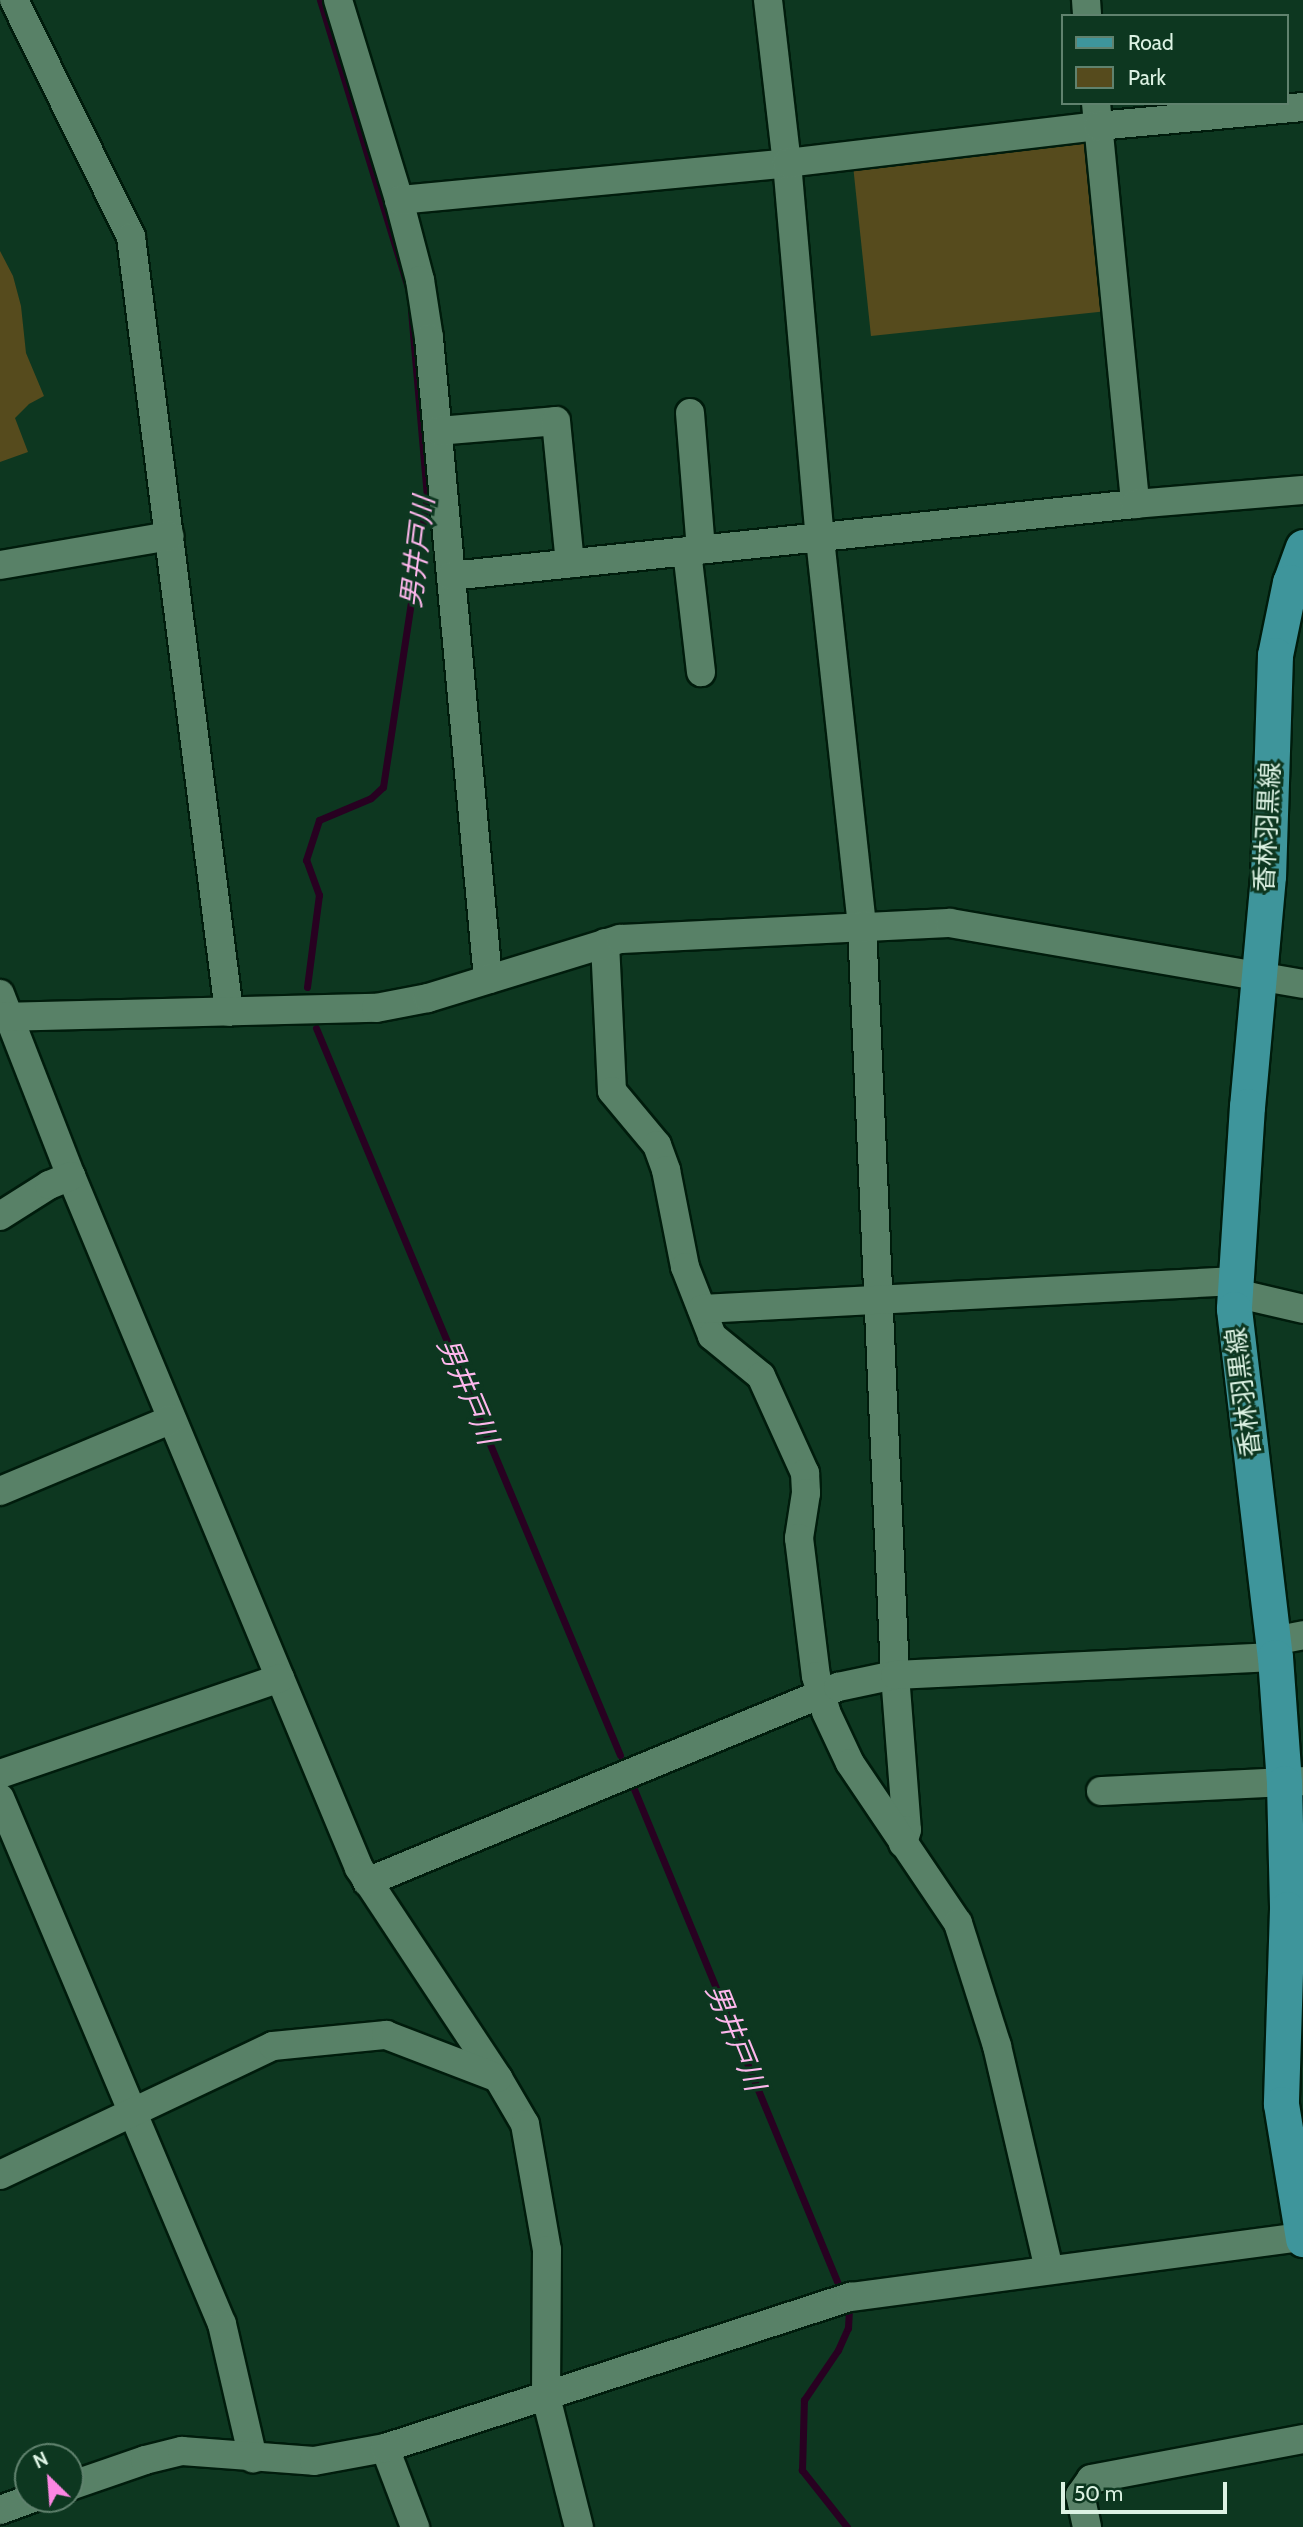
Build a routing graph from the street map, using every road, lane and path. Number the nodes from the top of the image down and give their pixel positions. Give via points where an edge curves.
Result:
1 (14, 0) edge
2 (338, 0) edge
3 (768, 0) edge
4 (1303, 107) edge
5 (1097, 115) edge
6 (787, 163) junction
7 (399, 200) junction
8 (690, 412) dead end
9 (438, 430) junction
10 (1303, 490) edge
11 (1135, 504) junction
12 (170, 536) junction
13 (820, 539) junction
14 (1303, 547) edge
15 (694, 550) junction
16 (570, 563) junction
17 (0, 565) edge
18 (451, 576) junction
19 (701, 672) dead end
20 (862, 925) junction
21 (605, 943) junction
22 (1257, 974) junction
23 (488, 979) junction
24 (1303, 984) edge
25 (3, 1009) edge
26 (229, 1012) junction
27 (71, 1176) junction
28 (0, 1216) edge
29 (1236, 1287) junction
30 (879, 1299) junction
31 (702, 1309) junction
32 (1303, 1309) edge
33 (172, 1419) junction
34 (0, 1492) edge
35 (1284, 1644) edge
36 (895, 1675) junction
37 (280, 1678) junction
38 (820, 1692) junction
39 (0, 1774) edge
40 (1294, 1782) edge
41 (1101, 1791) dead end
42 (0, 1798) edge
43 (903, 1843) junction
44 (367, 1882) junction
45 (498, 2078) junction
46 (1292, 2083) edge
47 (130, 2112) junction
48 (0, 2175) edge
49 (1303, 2238) edge
50 (1049, 2269) junction
51 (546, 2397) junction
52 (1303, 2439) edge
53 (385, 2448) junction
54 (253, 2458) junction
55 (84, 2481) edge
56 (415, 2527) edge
57 (579, 2527) edge
58 (1087, 2527) edge

1 - 12 street via 131,237
2 - 7 street
3 - 6 street
4 - 5 street
5 - 6 street
5 - 11 street
6 - 7 street
6 - 13 street
7 - 9 street via 420,280
8 - 15 street
9 - 16 street via 556,421
9 - 18 street
10 - 11 street
11 - 13 street
12 - 17 street
12 - 26 street
13 - 15 street
13 - 20 street
14 - 22 main road, 香林羽黒線 via 1290,582 1275,655 1268,876
15 - 16 street
15 - 19 street
16 - 18 street
18 - 23 street
20 - 21 street via 657,935
20 - 22 street via 964,924
20 - 30 street
21 - 23 street
21 - 31 street via 612,1091 657,1145 685,1267
22 - 24 street
22 - 29 main road, 香林羽黒線
23 - 26 street via 376,1008
25 - 26 street
25 - 27 street
27 - 28 street
27 - 33 street
29 - 30 street
29 - 32 street
29 - 35 main road, 香林羽黒線 via 1234,1308
30 - 31 street
30 - 36 street
31 - 38 street via 712,1336 761,1376 804,1473 806,1493 799,1538
33 - 34 street
33 - 37 street
35 - 36 street
35 - 40 main road, 香林羽黒線
36 - 38 street
36 - 43 street via 907,1830
37 - 39 street
37 - 44 street
38 - 43 street via 850,1763
38 - 44 street
40 - 41 street
40 - 46 main road, 香林羽黒線 via 1287,1909
42 - 47 street
43 - 50 street via 958,1923 997,2046
44 - 45 street
45 - 47 street via 386,2035 273,2046
45 - 51 street via 525,2124 547,2250
46 - 49 main road, 香林羽黒線 via 1281,2104
47 - 48 street
47 - 54 street via 222,2324
49 - 50 street
50 - 51 street via 851,2297
51 - 53 street
51 - 57 street
52 - 58 street via 1091,2479 1080,2495
53 - 54 street via 314,2460
53 - 56 street
54 - 55 street via 182,2451

